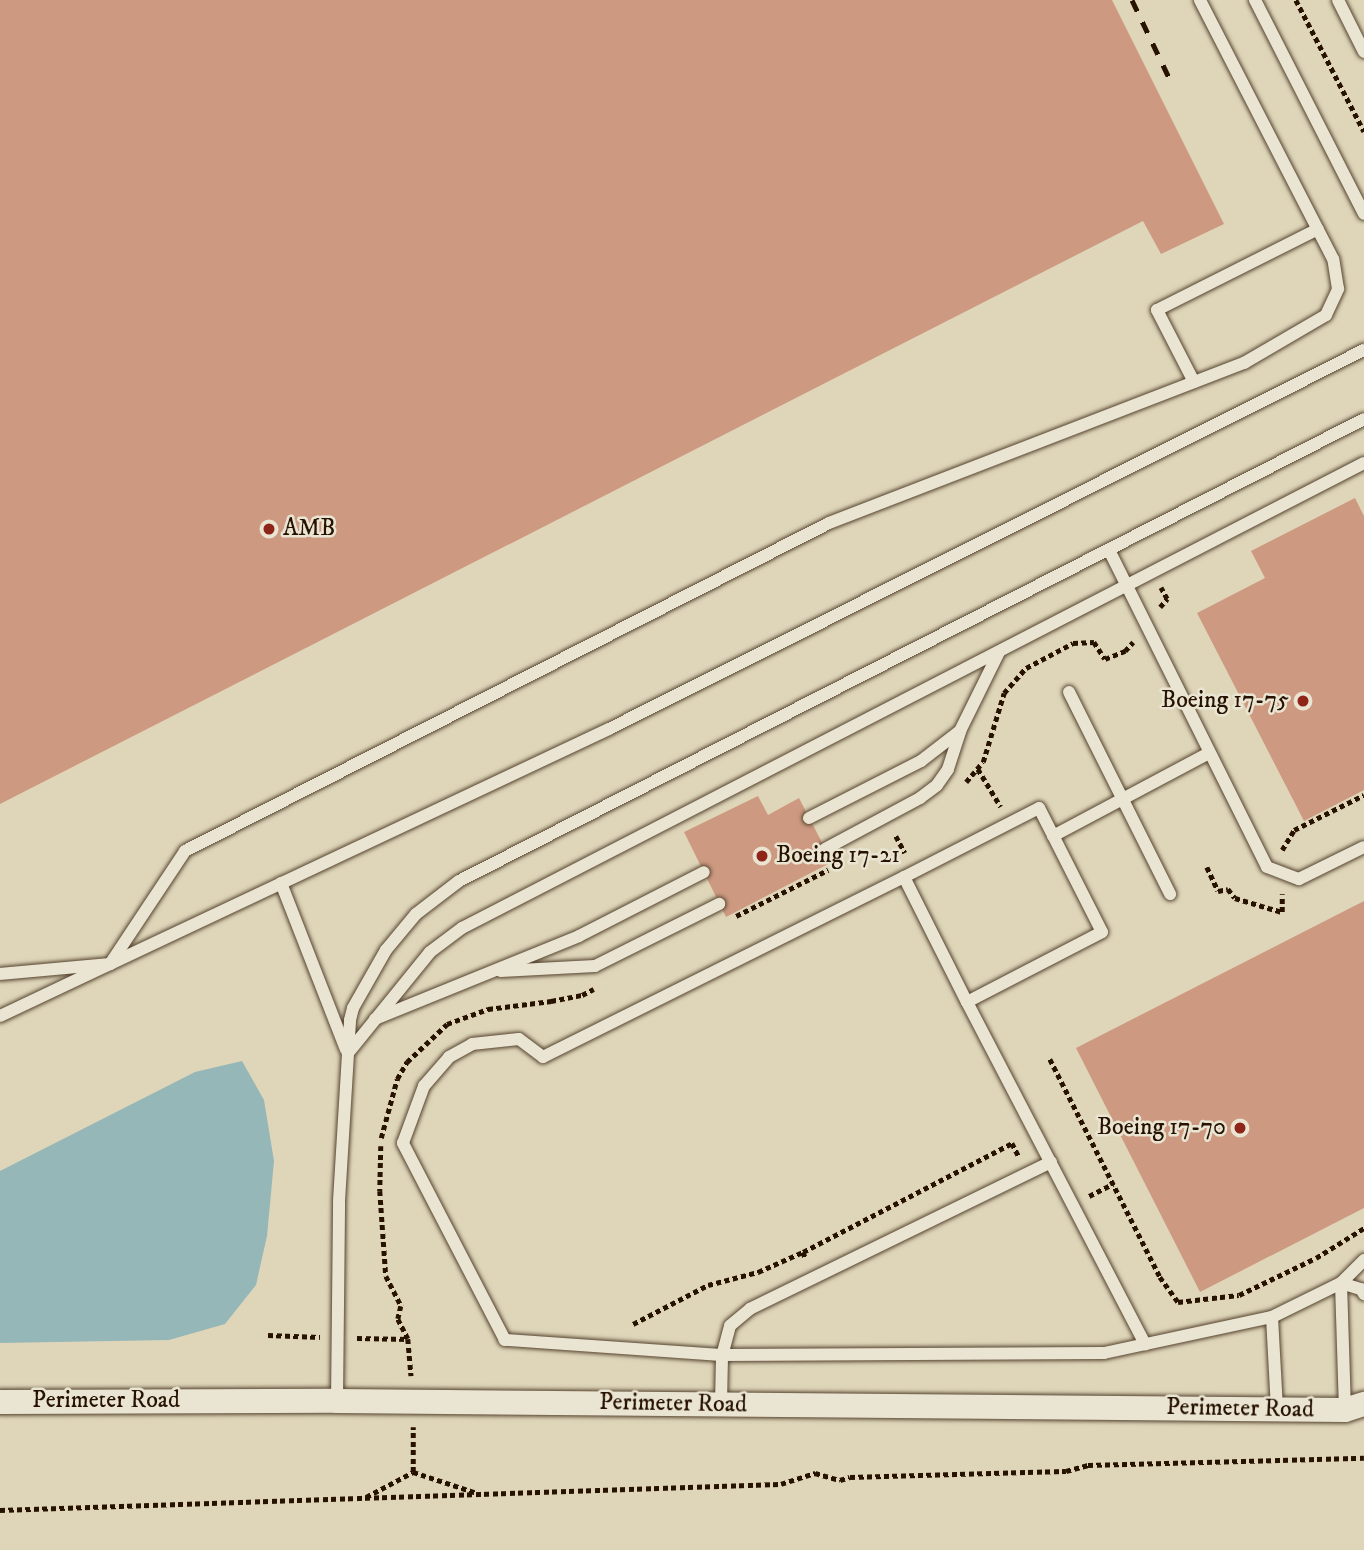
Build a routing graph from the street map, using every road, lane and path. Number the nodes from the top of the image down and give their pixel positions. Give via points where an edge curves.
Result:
1 (1200, 0) edge
2 (1255, 0) edge
3 (1296, 0) edge
4 (1338, 0) edge
5 (1364, 51) edge
6 (1364, 131) edge
7 (1364, 214) edge
8 (1318, 229) junction
9 (1364, 350) edge
10 (1194, 382) junction
11 (1364, 419) edge
12 (1364, 463) edge
13 (1109, 550) junction
14 (1158, 583) dead end
15 (1127, 587) junction
16 (1146, 626) junction
17 (999, 652) junction
18 (1069, 692) dead end
19 (960, 731) junction
20 (1209, 753) junction
21 (978, 769) junction
22 (963, 786) dead end
23 (1122, 799) junction
24 (809, 818) dead end
25 (1011, 822) junction
26 (907, 830) dead end
27 (1053, 835) junction
28 (884, 841) dead end
29 (1364, 847) edge
30 (825, 849) dead end
31 (839, 864) dead end
32 (704, 872) dead end
33 (904, 877) junction
34 (281, 883) junction
35 (1170, 894) dead end
36 (719, 904) dead end
37 (729, 920) dead end
38 (110, 964) junction
39 (493, 971) junction
40 (0, 974) edge
41 (606, 982) dead end
42 (967, 1002) junction
43 (0, 1016) edge
44 (374, 1019) junction
45 (347, 1054) junction
46 (1050, 1059) dead end
47 (1051, 1162) junction
48 (1027, 1174) junction
49 (1364, 1228) edge
50 (803, 1252) dead end
51 (1364, 1260) edge
52 (1341, 1283) junction
53 (1364, 1294) edge
54 (1272, 1317) junction
55 (1144, 1344) junction
56 (722, 1355) junction
57 (337, 1401) junction
58 (413, 1401) junction
59 (0, 1402) edge
60 (721, 1404) junction
61 (1277, 1410) junction
62 (1358, 1411) edge
63 (1364, 1458) edge
64 (413, 1472) junction
65 (481, 1494) junction
66 (365, 1497) junction
67 (0, 1510) edge

1 - 8 lane
2 - 7 lane
3 - 6 path
4 - 5 lane
8 - 10 lane via 1333,259 1338,289 1326,315 1244,363
8 - 10 lane via 1157,310
9 - 34 lane via 609,729
10 - 38 lane via 829,523 185,850
11 - 13 lane
12 - 15 lane
13 - 15 lane
13 - 45 lane via 459,881 416,914 386,950 353,1008
14 - 16 path via 1167,599
15 - 16 lane
15 - 17 lane
16 - 20 lane
16 - 21 path via 1125,651 1105,659 1094,642 1073,643 1026,668 1004,693
17 - 19 lane
17 - 44 lane via 462,928 430,952
18 - 23 lane
19 - 24 lane via 921,761
19 - 30 lane via 948,769 937,785 920,799
20 - 23 lane
20 - 29 lane via 1267,867 1299,879
21 - 22 path
21 - 25 path
23 - 27 lane
23 - 35 lane
25 - 27 lane via 1039,808
25 - 33 lane
26 - 28 path
27 - 42 lane via 1102,932
31 - 37 path
32 - 39 lane via 579,936
33 - 42 lane
33 - 56 lane via 543,1057 519,1039 472,1044 449,1057 424,1086 403,1143 505,1340
34 - 38 lane
34 - 45 lane
36 - 39 lane via 595,966
38 - 40 lane
38 - 43 lane
39 - 44 lane
41 - 58 path via 582,995 466,1015 447,1024 407,1062 397,1079 382,1129 380,1191 386,1276 401,1306 398,1319 408,1339
42 - 47 lane
44 - 45 lane
45 - 57 lane
46 - 49 path via 1160,1276 1178,1302 1239,1294 1316,1258
47 - 48 lane
47 - 55 lane
48 - 50 path via 1012,1143
48 - 56 lane via 750,1309 730,1326
51 - 52 lane
52 - 53 lane
52 - 54 lane
52 - 62 lane
54 - 55 lane
54 - 61 lane
55 - 56 lane via 1104,1353
56 - 60 lane
57 - 58 street, Perimeter Road
57 - 59 street, Perimeter Road
58 - 60 street, Perimeter Road
58 - 64 path
60 - 61 street, Perimeter Road
61 - 62 street, Perimeter Road
63 - 65 path via 1088,1465 1066,1471 840,1480 816,1473 781,1484
64 - 65 path
64 - 66 path
65 - 66 path
66 - 67 path

